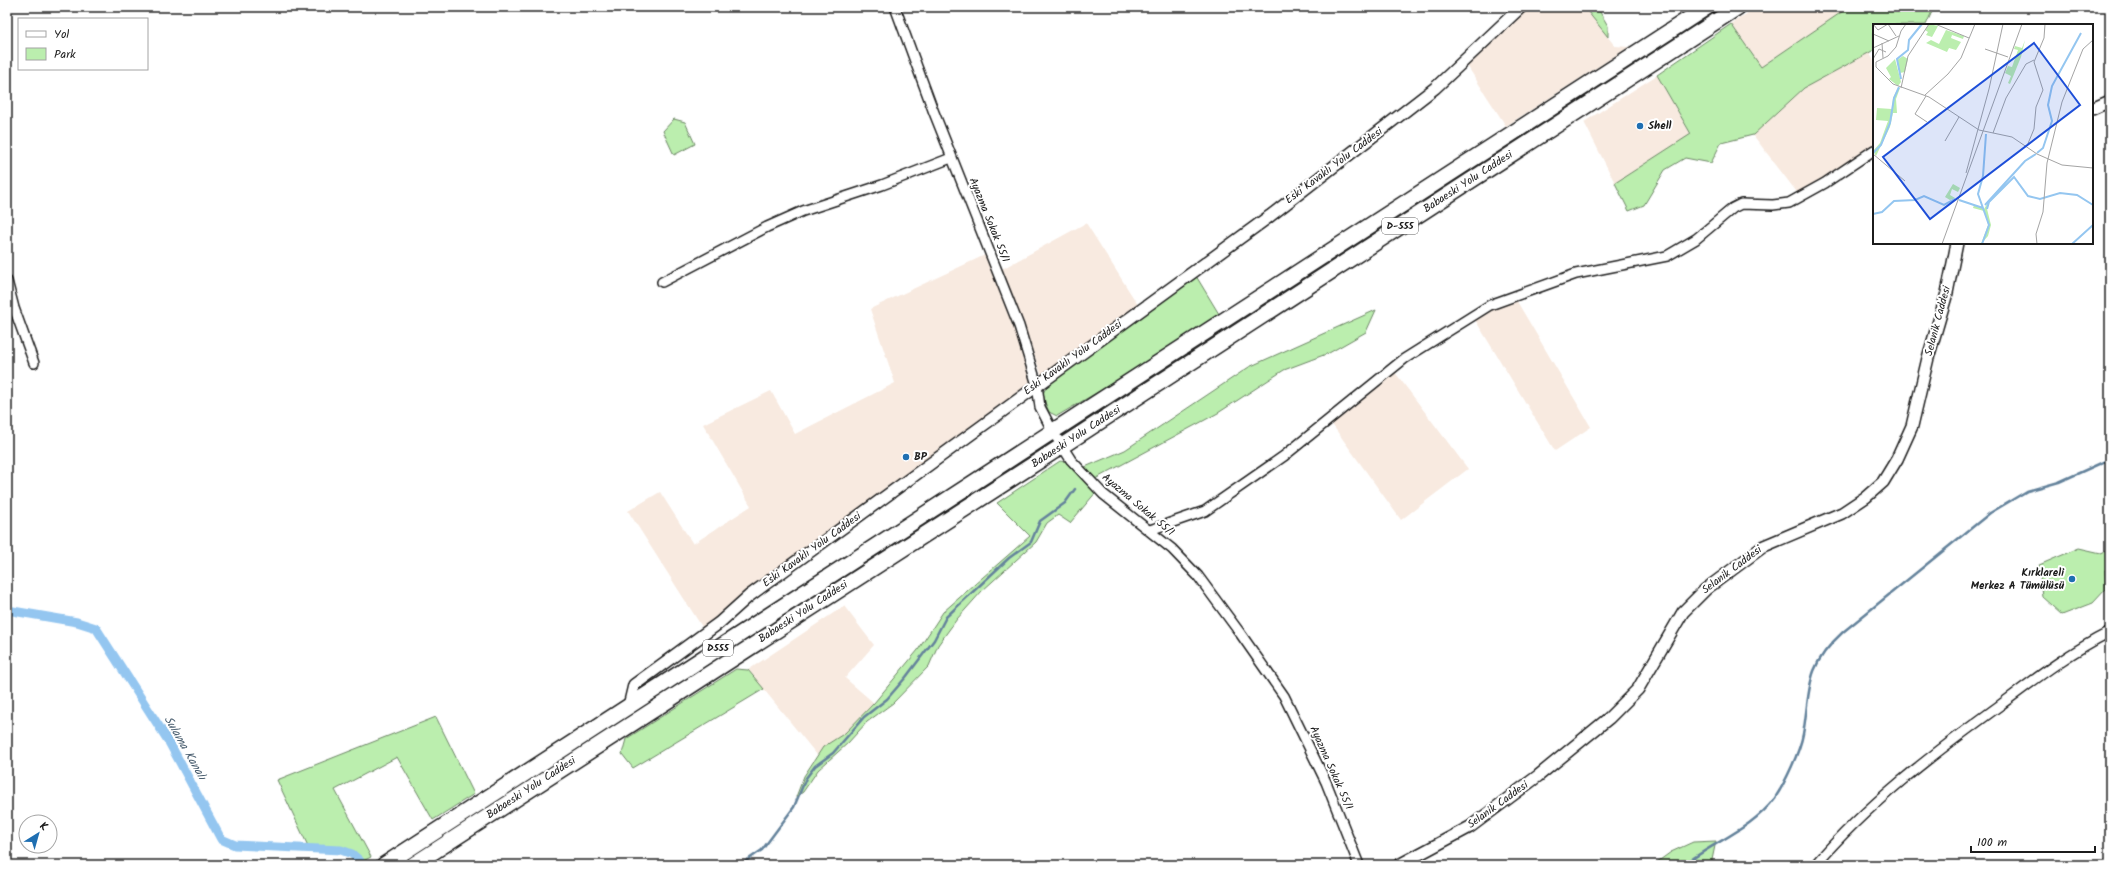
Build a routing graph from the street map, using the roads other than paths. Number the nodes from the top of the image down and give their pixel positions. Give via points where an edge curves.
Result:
1 (895, 7) edge
2 (1521, 7) edge
3 (1707, 7) edge
4 (1738, 7) edge
5 (2110, 101) edge
6 (2093, 109) edge
7 (1873, 151) edge
8 (952, 158) junction
9 (1957, 244) edge
10 (7, 281) edge
11 (662, 282) dead end
12 (34, 363) dead end
13 (1036, 385) junction
14 (1053, 432) junction
15 (1062, 446) junction
16 (1150, 530) junction
17 (2110, 632) edge
18 (629, 706) junction
19 (384, 865) edge
20 (413, 865) edge
21 (1359, 865) edge
22 (1399, 865) edge
23 (1815, 865) edge

1 - 8 street, Ayazma Sokak 55/1
2 - 13 street, Eski Kavaklı Yolu Caddesi via 1409,109 1266,219
3 - 14 highway, Babaeski Yolu Caddesi / D-555
4 - 15 highway, Babaeski Yolu Caddesi / D-555
5 - 6 street
7 - 16 street via 1789,203 1741,204 1733,208 1696,240 1667,256 1576,274 1490,306 1404,359 1284,456 1211,508
8 - 11 street via 894,181 803,211
8 - 13 street, Ayazma Sokak 55/1 via 1019,326
9 - 22 street, Selanik Caddesi via 1947,293 1912,426 1883,482 1842,513 1764,546 1706,589 1684,612 1638,689 1609,718 1470,827
10 - 12 street
13 - 14 street, Ayazma Sokak 55/1 via 1040,407
13 - 18 street, Eski Kavaklı Yolu Caddesi via 749,596 719,623 634,685
14 - 15 street, Ayazma Sokak 55/1
14 - 18 highway, Babaeski Yolu Caddesi / D555
15 - 16 street, Ayazma Sokak 55/1 via 1071,460 1103,494
15 - 20 highway, Babaeski Yolu Caddesi / D555
16 - 21 street, Ayazma Sokak 55/1 via 1172,548 1198,576 1284,696 1326,782
17 - 23 street via 2085,644 2046,671 1908,775 1866,811
18 - 19 highway, Babaeski Yolu Caddesi / D555

